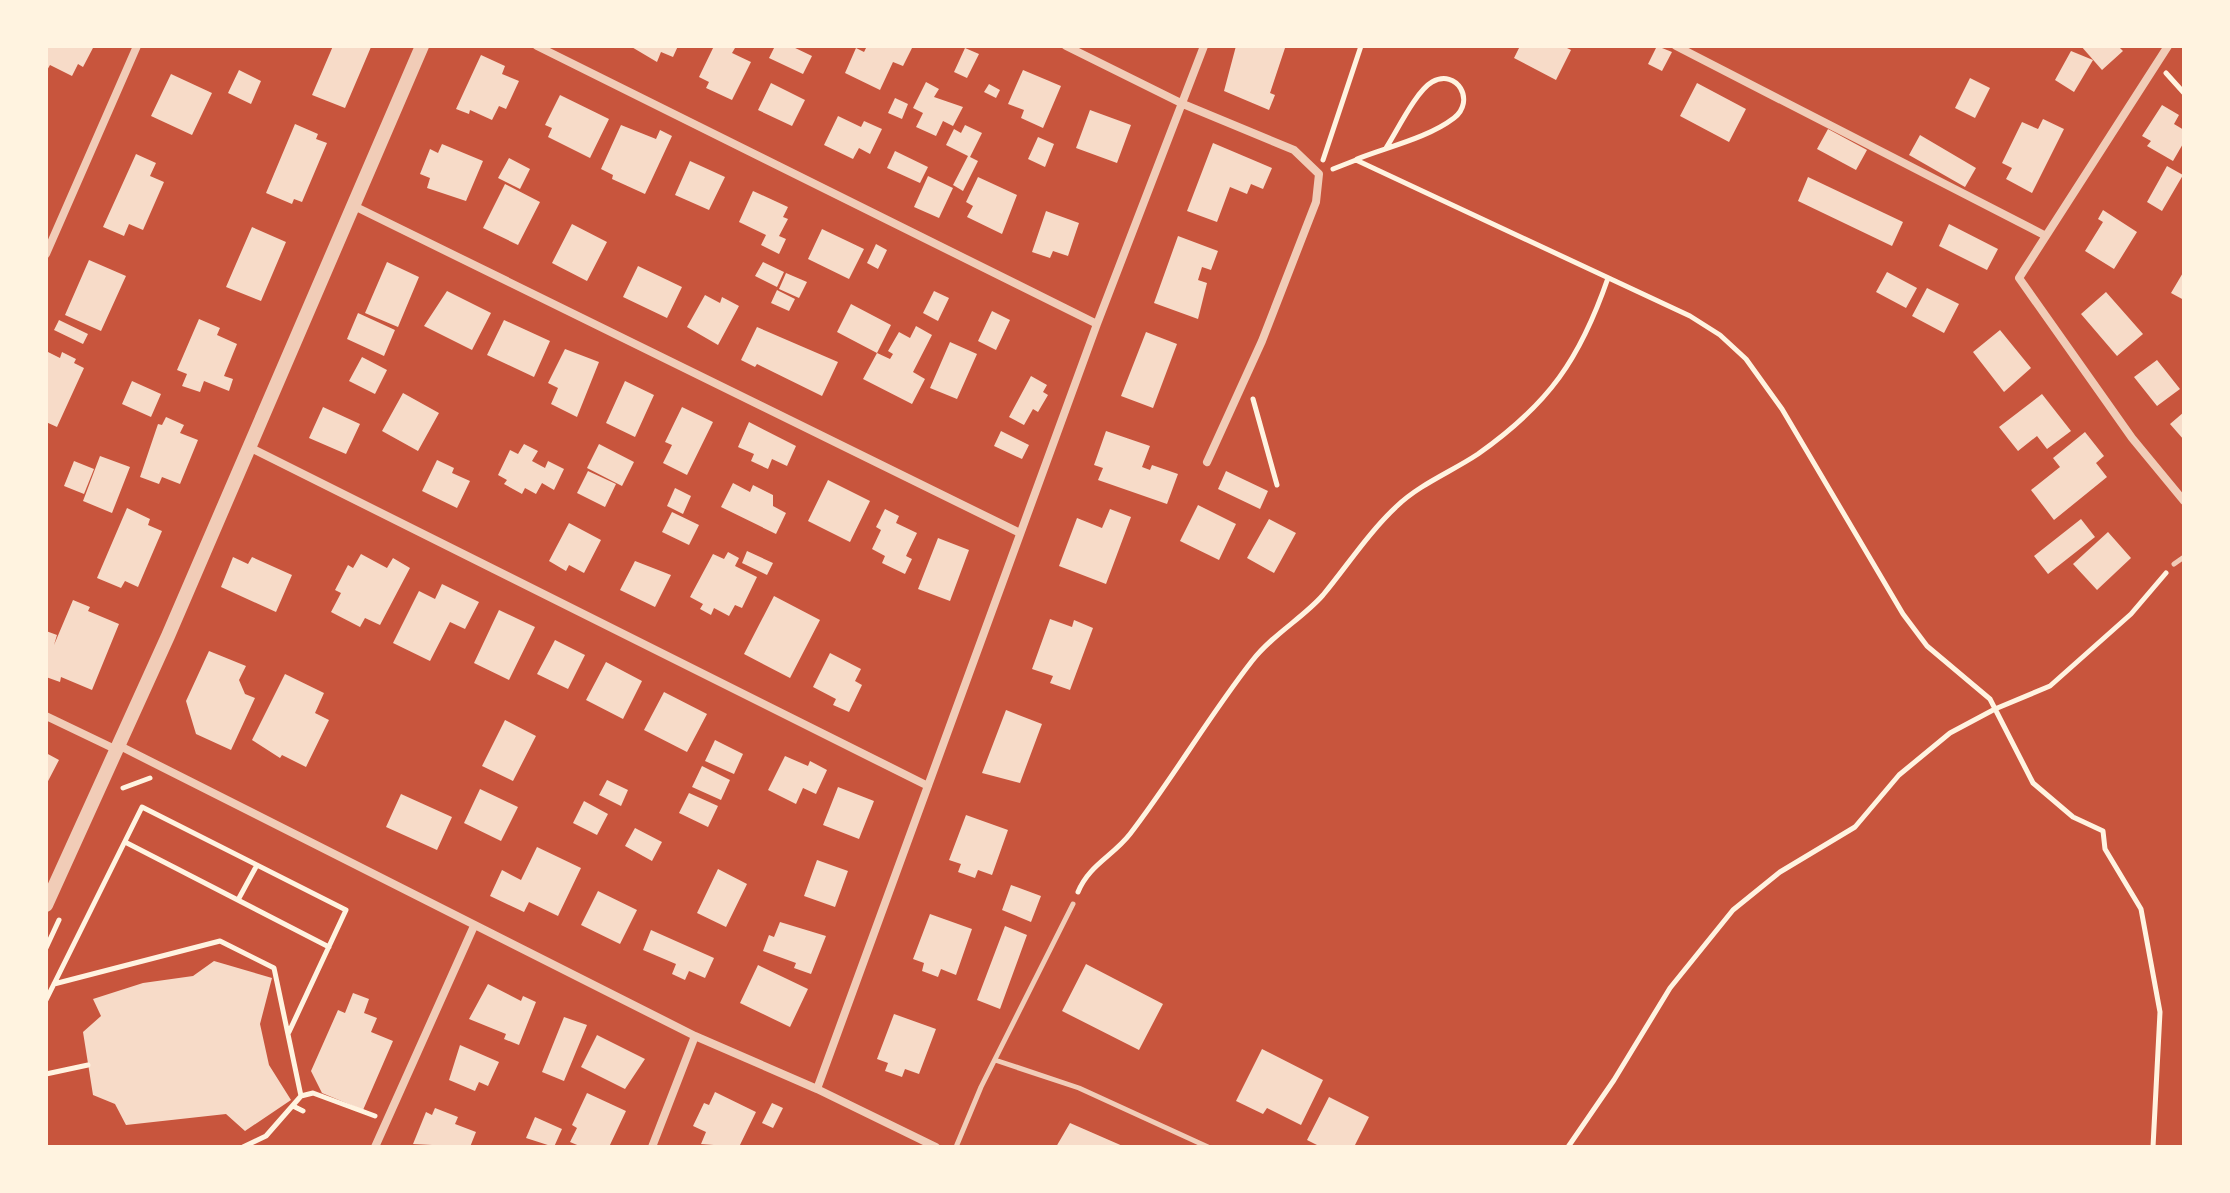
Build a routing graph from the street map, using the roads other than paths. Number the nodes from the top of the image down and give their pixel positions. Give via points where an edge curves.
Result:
1 (137, 46) edge
2 (422, 46) edge
3 (537, 46) edge
4 (1066, 46) edge
5 (1204, 46) edge
6 (1676, 46) edge
7 (2168, 46) edge
8 (1183, 104) junction
9 (352, 205) junction
10 (2046, 236) junction
11 (46, 254) edge
12 (1097, 324) junction
13 (248, 446) junction
14 (1207, 462) dead end
15 (2184, 501) edge
16 (1020, 533) junction
17 (2184, 557) edge
18 (2174, 564) road end
19 (46, 716) edge
20 (119, 748) junction
21 (928, 786) junction
22 (1073, 904) road end
23 (46, 905) edge
24 (474, 926) junction
25 (695, 1036) junction
26 (995, 1060) junction
27 (817, 1089) junction
28 (375, 1147) edge
29 (652, 1147) edge
30 (936, 1147) edge
31 (956, 1147) edge
32 (1208, 1147) edge

1 - 11 street
2 - 9 street
3 - 12 street
4 - 8 street
5 - 8 street
6 - 10 street
7 - 10 street
8 - 12 street
8 - 14 street via 1294,150 1319,174 1316,202
9 - 13 street
9 - 16 street
10 - 15 street via 2019,278 2132,438
12 - 16 street
13 - 20 street
13 - 21 street
16 - 21 street
17 - 18 lane
19 - 20 street
20 - 23 street
20 - 24 street
21 - 27 street
22 - 26 lane
24 - 25 street
24 - 28 street
25 - 27 street
25 - 29 street
26 - 31 lane
26 - 32 lane via 1079,1088
27 - 30 street

